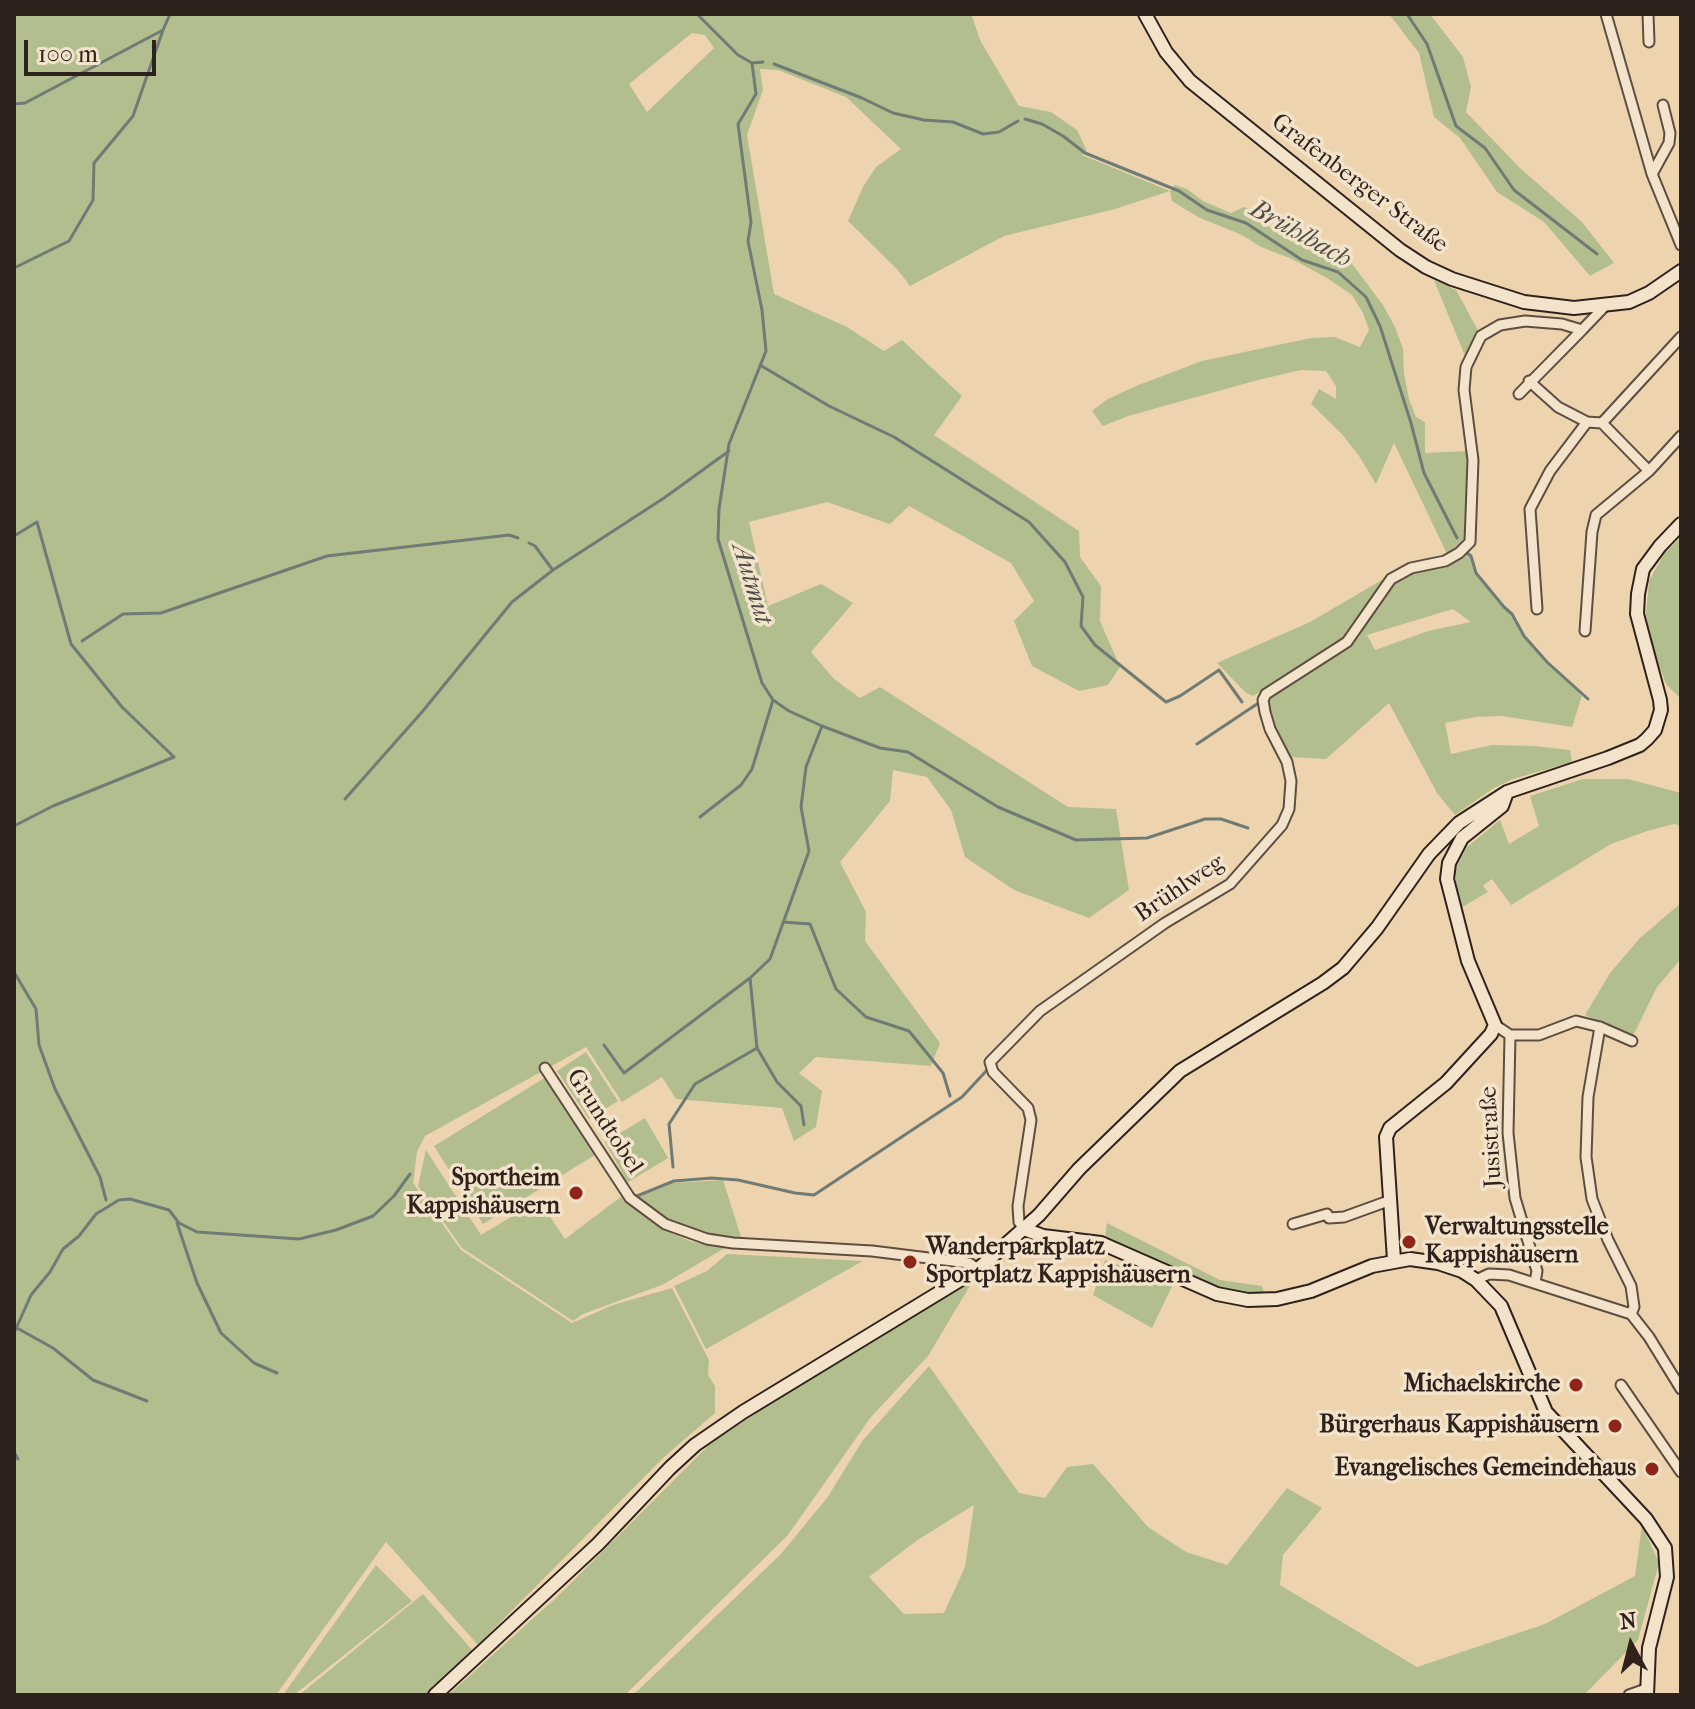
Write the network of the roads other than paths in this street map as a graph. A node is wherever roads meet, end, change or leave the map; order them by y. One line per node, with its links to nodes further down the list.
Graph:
1 (1145, 14): 9 (street, Grafenberger Straße)
2 (1606, 14): 6 (street)
3 (1648, 14): 4 (street)
4 (1649, 42)
5 (1663, 105): 6 (street)
6 (1652, 174): 7 (street)
7 (1681, 245)
8 (1681, 271): 9 (street, Grafenberger Straße)
9 (1604, 307): 10 (street)
10 (1582, 330): 12 (street); 29 (street, Brühlweg)
11 (1681, 337): 15 (street)
12 (1529, 381): 13 (street); 14 (street)
13 (1519, 394)
14 (1587, 422): 15 (street); 19 (street)
15 (1602, 423): 17 (street)
16 (1681, 436): 17 (street)
17 (1649, 471): 20 (street)
18 (1681, 524): 21 (street)
19 (1537, 609)
20 (1585, 631)
21 (1507, 792): 22 (street); 29 (street)
22 (1495, 1025): 24 (street); 27 (street)
23 (1600, 1027): 24 (street); 25 (street); 34 (street)
24 (1510, 1035): 33 (street, Jusistraße)
25 (1632, 1041)
26 (545, 1068): 31 (street, Grundtobel)
27 (1391, 1200): 28 (street); 30 (street)
28 (1293, 1224)
29 (1024, 1229): 30 (street); 31 (street)
30 (1394, 1260): 32 (street)
31 (978, 1269): 39 (street)
32 (1476, 1280): 33 (street); 38 (street)
33 (1535, 1282): 34 (street)
34 (1631, 1314): 36 (street)
35 (1621, 1385): 37 (street)
36 (1681, 1389)
37 (1681, 1472)
38 (1646, 1692): 40 (street)
39 (435, 1695)
40 (1629, 1695)

